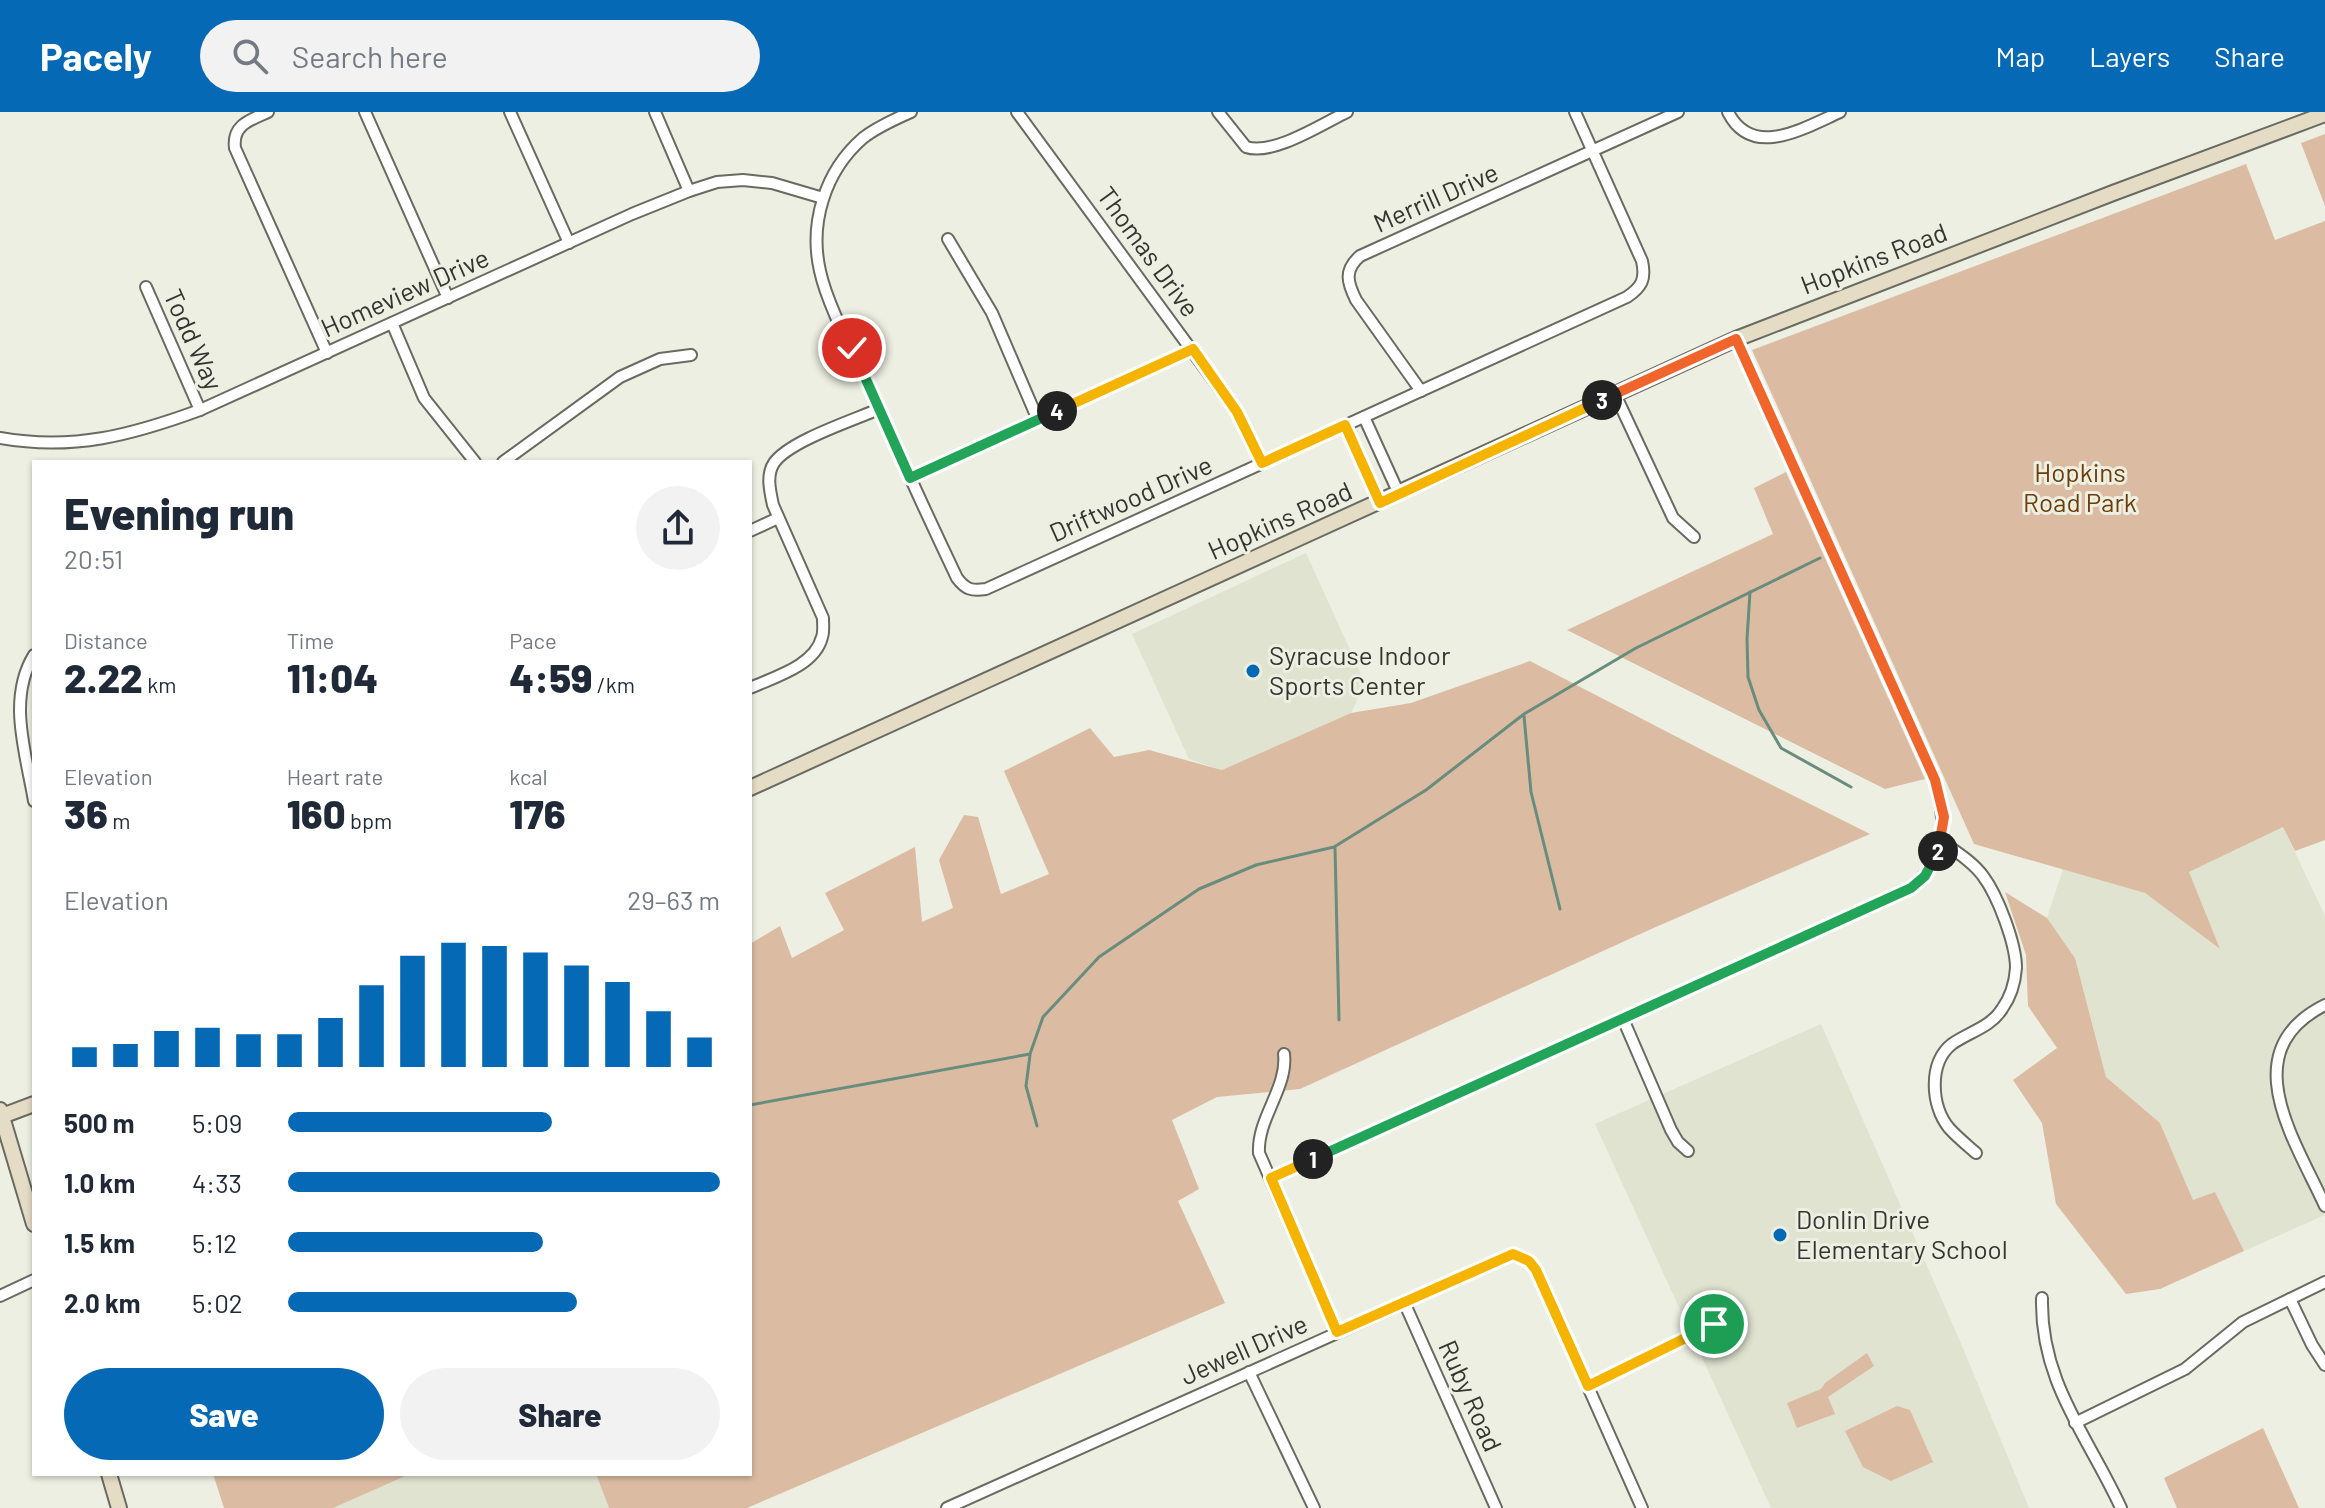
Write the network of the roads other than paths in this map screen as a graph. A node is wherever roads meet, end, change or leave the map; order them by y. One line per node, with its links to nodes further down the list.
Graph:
1 (268, 112): 24 (street)
2 (365, 112): 20 (street)
3 (510, 112): 18 (street)
4 (655, 112): 15 (street)
5 (911, 112): 16 (street, Driftwood Drive)
6 (1017, 112): 23 (street, Thomas Drive)
7 (1218, 112): 8 (street)
8 (1347, 112)
9 (1575, 112): 14 (street, Driftwood Drive)
10 (1678, 112): 14 (street, Merrill Drive)
11 (1728, 112): 12 (street)
12 (1840, 112)
13 (2325, 114): 22 (street, Hopkins Road)
14 (1592, 152): 26 (street, Driftwood Drive); 26 (street, Merrill Drive)
15 (689, 191): 16 (street, Homeview Drive); 18 (street, Homeview Drive)
16 (823, 198): 28 (street, Driftwood Drive)
17 (948, 239): 31 (street)
18 (569, 243): 20 (street, Homeview Drive)
19 (146, 287): 29 (street, Todd Way)
20 (448, 298): 21 (street, Homeview Drive)
21 (392, 323): 24 (street, Homeview Drive); 34 (street)
22 (1736, 339): 27 (street, Hopkins Road); 47 (street)
23 (1193, 349): 31 (street); 36 (street, Thomas Drive)
24 (327, 353): 29 (street, Homeview Drive)
25 (691, 355): 35 (street)
26 (1421, 391): 30 (street, Driftwood Drive)
27 (1615, 394): 38 (street, Hopkins Road); 42 (street)
28 (879, 409): 37 (street, Driftwood Drive); 40 (street)
29 (200, 410): 33 (street, Homeview Drive)
30 (1364, 417): 32 (street, Driftwood Drive); 38 (street)
31 (1038, 420): 37 (street)
32 (1345, 425): 36 (street, Driftwood Drive); 39 (street)
33 (0, 438)
34 (473, 460)
35 (506, 460)
36 (1262, 463): 37 (street, Driftwood Drive)
37 (910, 478)
38 (1399, 494): 39 (street, Hopkins Road)
39 (1380, 503): 45 (street, Hopkins Road)
40 (778, 518): 41 (street); 44 (street)
41 (752, 530)
42 (1694, 537)
43 (32, 659): 46 (street)
44 (752, 687)
45 (752, 787)
46 (32, 788)
47 (1941, 841): 49 (street); 54 (street)
48 (2325, 1005): 56 (street)
49 (1623, 1019): 53 (street); 55 (street)
50 (1284, 1054): 55 (street)
51 (32, 1105): 52 (street)
52 (1, 1113): 57 (street)
53 (1688, 1151)
54 (1976, 1153)
55 (1271, 1178): 65 (street)
56 (2325, 1206)
57 (32, 1217)
58 (32, 1281): 60 (street)
59 (2325, 1282): 62 (street)
60 (0, 1296)
61 (2042, 1298): 69 (street)
62 (2290, 1299): 66 (street); 69 (street)
63 (1404, 1302): 65 (street, Jewell Drive); 68 (street, Jewell Drive); 75 (street, Ruby Road)
64 (1714, 1324): 68 (street)
65 (1337, 1332): 67 (street, Jewell Drive)
66 (2325, 1365)
67 (1249, 1372): 71 (street, Jewell Drive); 74 (street)
68 (1588, 1386): 76 (street, Jewell Drive)
69 (2075, 1423): 77 (street)
70 (110, 1476): 72 (street)
71 (974, 1503): 73 (street, Jewell Drive)
72 (119, 1508)
73 (947, 1508)
74 (1314, 1508)
75 (1496, 1508)
76 (1642, 1508)
77 (2121, 1508)

